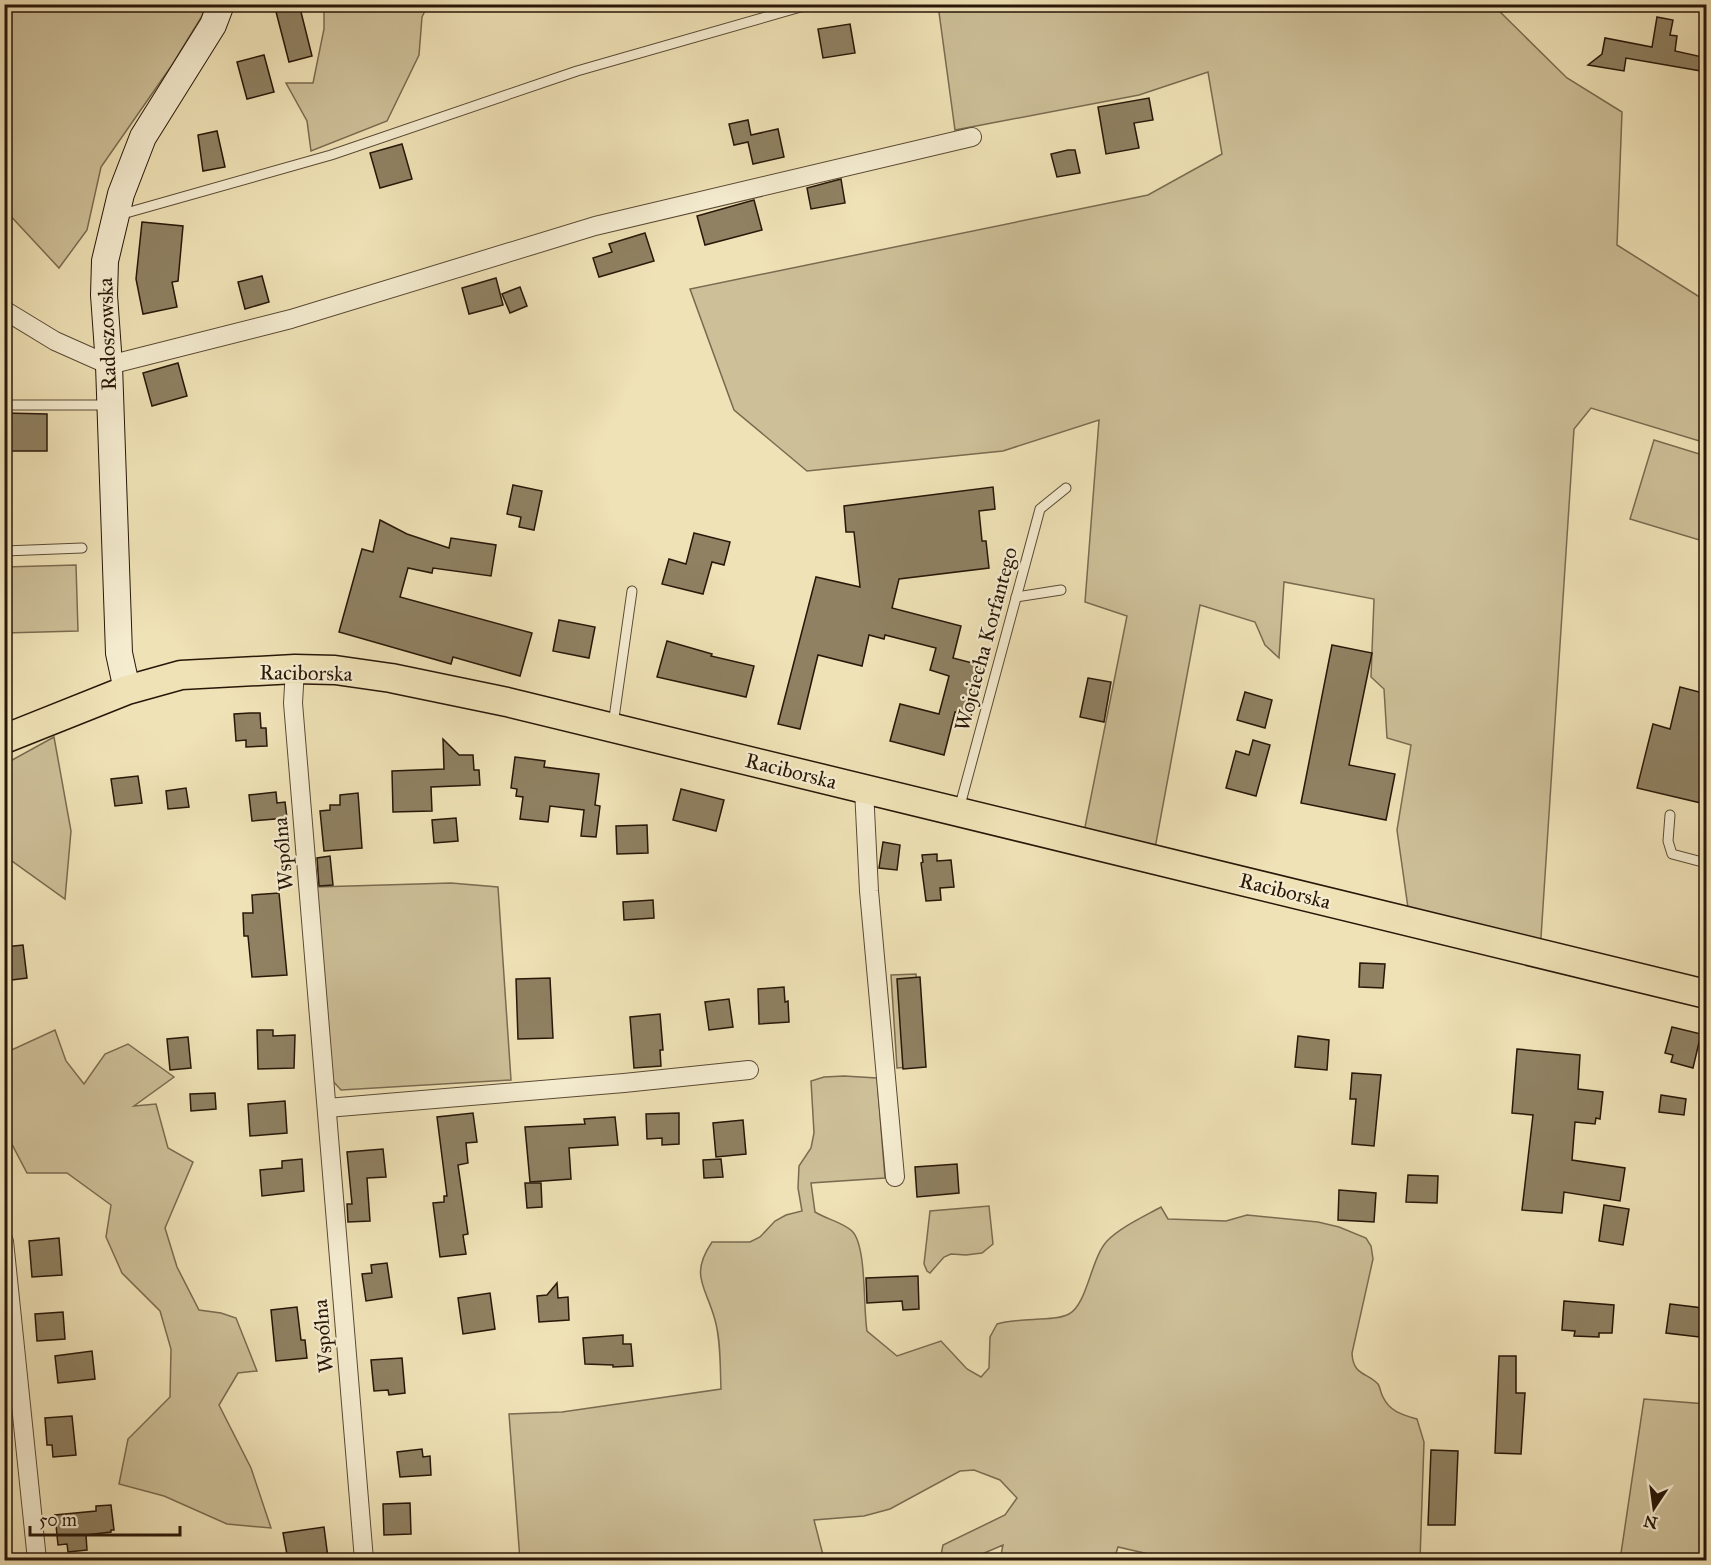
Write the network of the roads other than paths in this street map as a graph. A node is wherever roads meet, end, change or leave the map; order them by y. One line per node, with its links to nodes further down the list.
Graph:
1 (220, 4): 4 (street, Radoszowska)
2 (811, 4): 4 (lane)
3 (972, 137): 6 (street)
4 (114, 217): 6 (street, Radoszowska)
5 (4, 310): 6 (street)
6 (109, 365): 8 (street, Radoszowska)
7 (4, 405): 8 (lane)
8 (110, 405): 16 (street, Radoszowska)
9 (1066, 488): 14 (lane, Wojciecha Korfantego)
10 (82, 548): 11 (lane)
11 (4, 551)
12 (1061, 590): 14 (lane)
13 (632, 591): 17 (lane)
14 (1016, 597): 20 (lane, Wojciecha Korfantego)
15 (295, 669): 16 (main road, Raciborska); 17 (main road, Raciborska); 25 (street, Wspólna)
16 (127, 690): 18 (main road, Raciborska)
17 (613, 728): 19 (main road, Raciborska)
18 (4, 739)
19 (864, 789): 20 (main road, Raciborska); 26 (street, Raciborska)
20 (958, 812): 23 (main road, Raciborska)
21 (1670, 815): 22 (lane)
22 (1707, 863)
23 (1707, 994)
24 (749, 1070): 25 (street)
25 (327, 1108): 29 (street, Wspólna)
26 (895, 1177)
27 (4, 1241): 28 (street)
28 (37, 1560)
29 (364, 1560)

